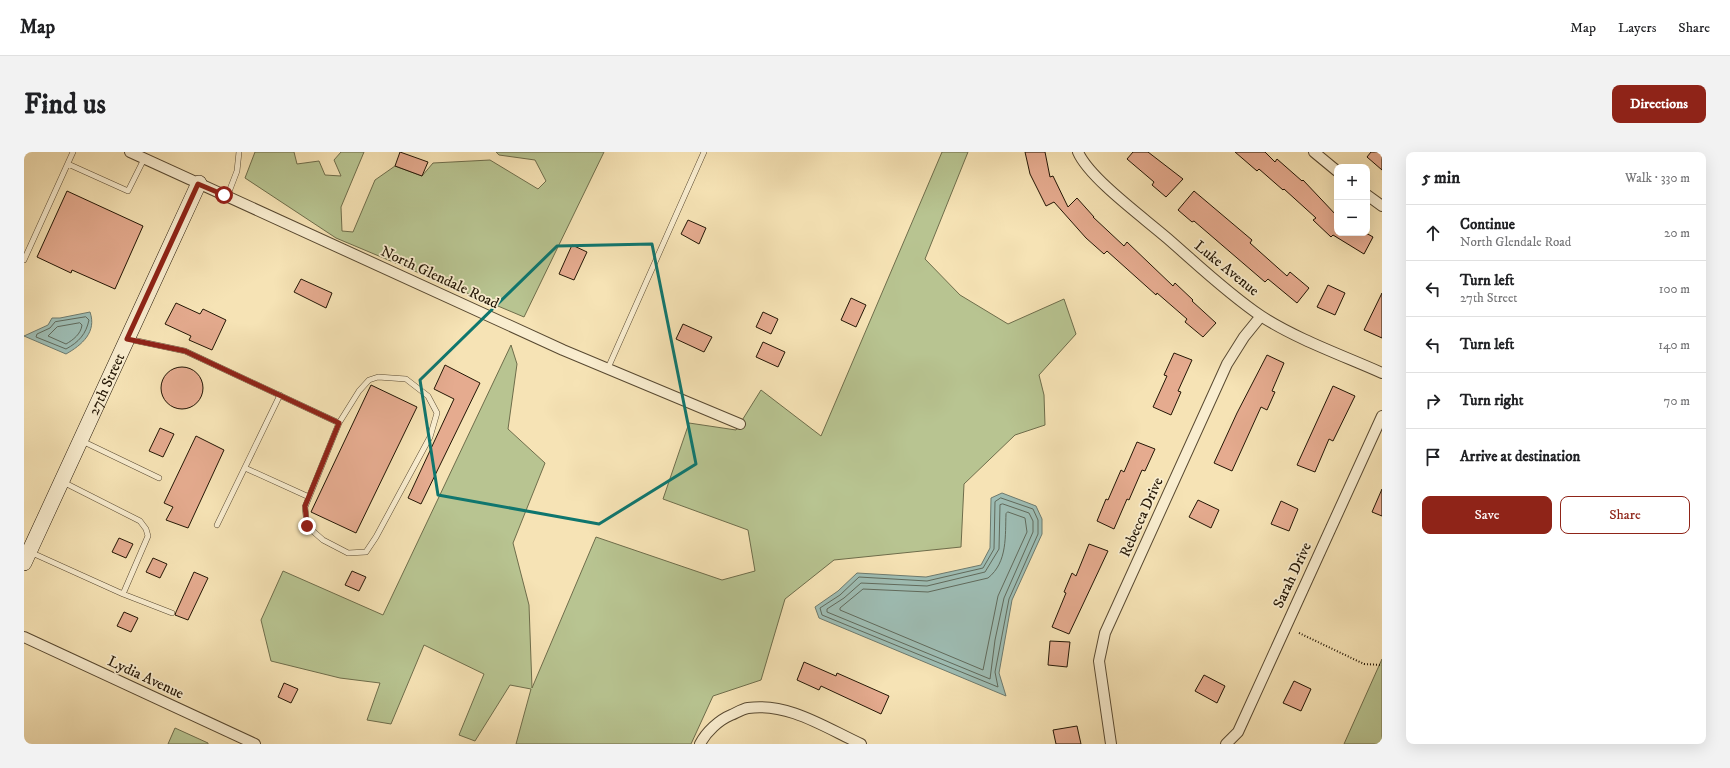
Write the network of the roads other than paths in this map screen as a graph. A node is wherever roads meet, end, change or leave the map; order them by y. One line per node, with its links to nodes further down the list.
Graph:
1 (73, 152): 8 (lane)
2 (130, 152): 7 (street, North Glendale Road)
3 (239, 152): 11 (lane)
4 (704, 152): 17 (lane)
5 (1078, 152): 15 (street, Luke Avenue)
6 (1314, 152): 9 (street)
7 (144, 159): 8 (lane); 10 (street, North Glendale Road)
8 (68, 164): 14 (lane)
9 (1334, 169)
10 (198, 184): 11 (street, North Glendale Road); 16 (street, 27th Street)
11 (227, 196): 17 (street, North Glendale Road)
12 (1370, 197): 13 (street)
13 (1382, 206)
14 (24, 260)
15 (1261, 316): 18 (street, Luke Avenue); 36 (street, Rebecca Drive)
16 (127, 339): 19 (lane); 23 (street, 27th Street)
17 (608, 368): 22 (street, North Glendale Road)
18 (1382, 373)
19 (280, 395): 21 (lane); 24 (lane)
20 (1382, 416): 37 (street, Sarah Drive)
21 (339, 423): 27 (lane); 27 (lane)
22 (740, 424)
23 (81, 440): 25 (lane); 26 (street, 27th Street)
24 (245, 468): 27 (lane); 28 (lane)
25 (159, 478)
26 (62, 482): 29 (street, 27th Street); 30 (lane)
27 (309, 497)
28 (217, 525)
29 (26, 555): 30 (lane)
30 (123, 594): 31 (lane)
31 (172, 613)
32 (24, 637): 33 (street, Lydia Avenue)
33 (255, 744)
34 (700, 744): 35 (street)
35 (861, 744)
36 (1111, 744)
37 (1226, 744)

